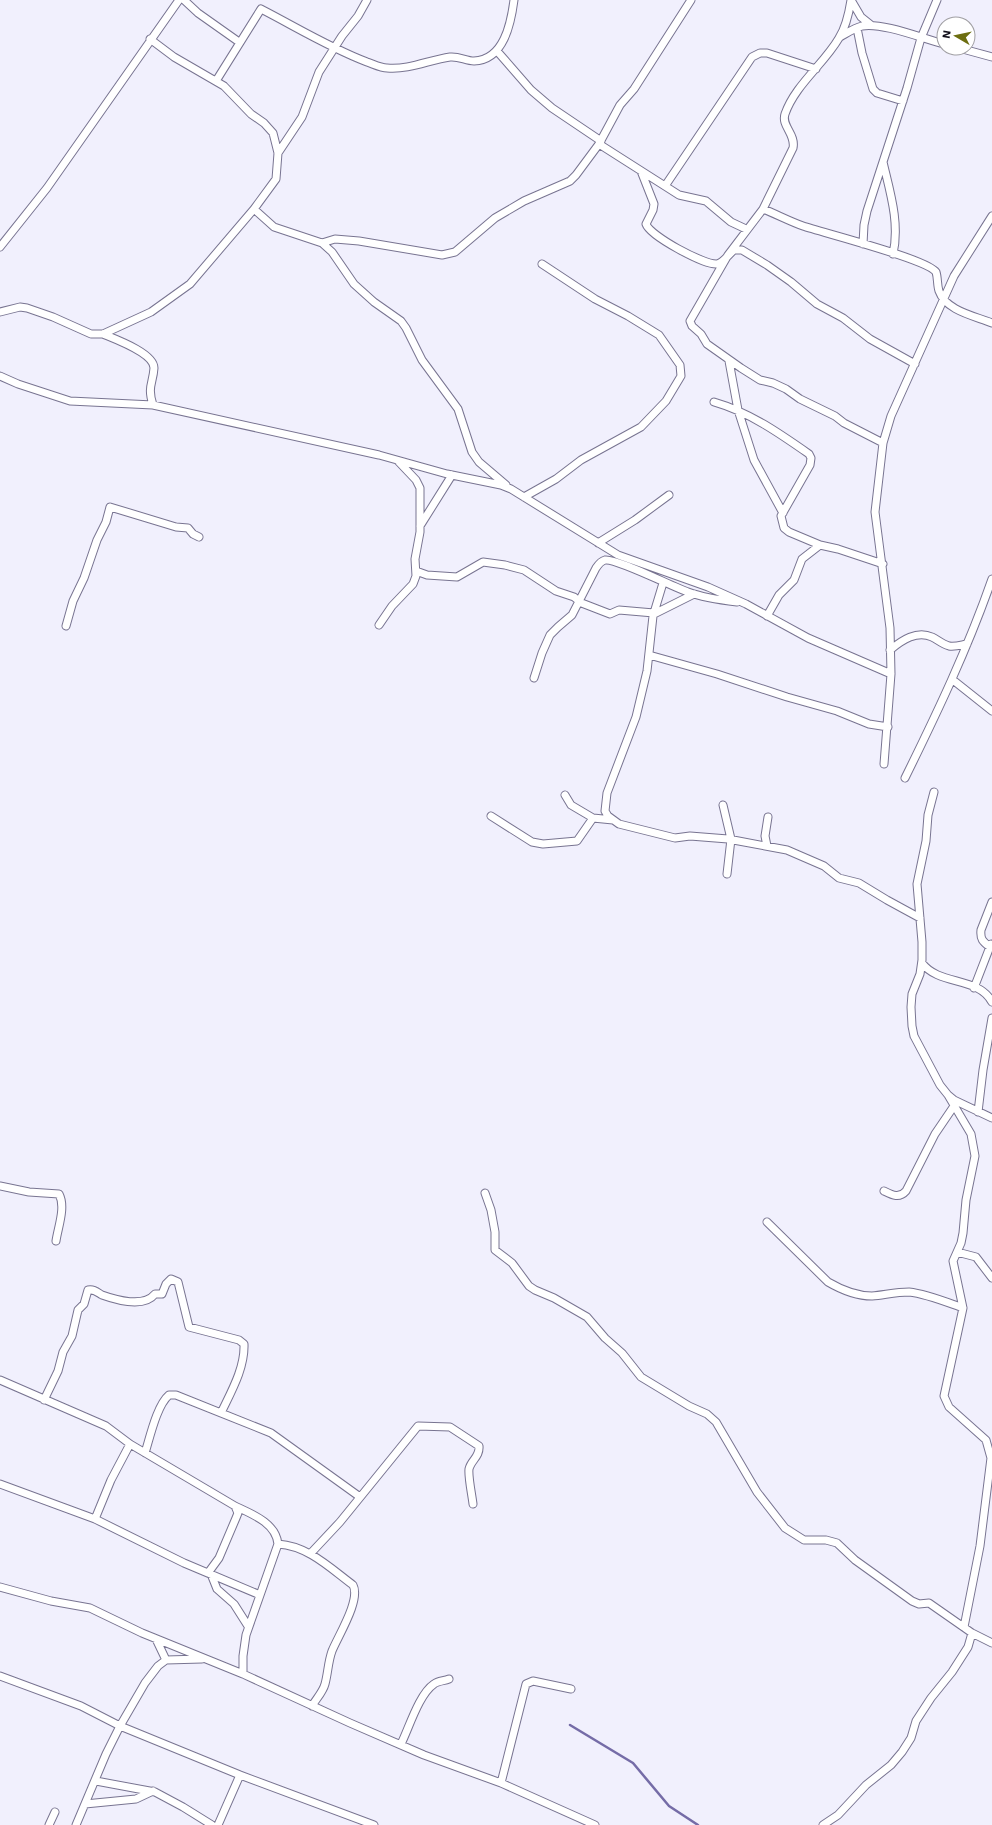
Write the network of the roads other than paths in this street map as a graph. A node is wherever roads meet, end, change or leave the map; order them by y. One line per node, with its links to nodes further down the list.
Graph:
1 (178, 0): 12 (street)
2 (184, 0): 13 (street)
3 (367, 0): 15 (street)
4 (514, 0): 16 (street)
5 (691, 0): 22 (street)
6 (851, 0): 8 (street); 10 (street)
7 (937, 0): 11 (street)
8 (871, 26): 9 (street); 11 (street)
9 (857, 28): 10 (street); 21 (street)
10 (840, 37): 19 (street)
11 (921, 38): 14 (street); 21 (street)
12 (150, 39): 20 (street); 34 (street)
13 (239, 42): 15 (street); 20 (street)
14 (936, 42)
15 (334, 48): 16 (street); 23 (street)
16 (496, 51): 22 (street)
17 (976, 53): 18 (street)
18 (992, 57)
19 (816, 69): 26 (street); 28 (street)
20 (216, 81): 23 (street)
21 (903, 101): 24 (street)
22 (600, 143): 25 (street); 32 (street)
23 (278, 153): 27 (street)
24 (883, 161): 33 (street); 35 (street)
25 (641, 171): 26 (street); 36 (street)
26 (665, 186): 30 (street)
27 (254, 209): 32 (street); 41 (street)
28 (763, 209): 30 (street); 33 (street)
29 (992, 216): 31 (street)
30 (746, 228): 36 (street)
31 (989, 229): 38 (street)
32 (322, 243): 51 (street)
33 (864, 244): 35 (street)
34 (0, 247)
35 (893, 254): 38 (street)
36 (728, 255): 42 (street); 43 (street)
37 (542, 264): 53 (street)
38 (943, 299): 40 (street); 43 (street)
39 (0, 312): 41 (street)
40 (992, 323)
41 (104, 334): 46 (street)
42 (729, 361): 47 (street); 48 (street)
43 (915, 364): 48 (street)
44 (0, 376): 46 (street)
45 (714, 402): 47 (street)
46 (153, 404): 49 (street)
47 (738, 410): 54 (street); 54 (street)
48 (883, 443): 59 (street)
49 (397, 460): 50 (street); 55 (street)
50 (452, 475): 51 (street); 55 (street)
51 (511, 489): 53 (street)
52 (669, 495): 57 (street)
53 (524, 497): 57 (street)
54 (783, 513): 58 (street)
55 (420, 526): 60 (street)
56 (199, 537): 69 (street)
57 (598, 543): 65 (street)
58 (820, 545): 59 (street); 67 (street)
59 (883, 564): 71 (street)
60 (416, 571): 64 (street); 68 (street)
61 (992, 579): 70 (street)
62 (663, 583): 63 (street); 64 (street); 66 (street)
63 (694, 594): 65 (street); 66 (street)
64 (579, 602): 66 (street); 74 (street)
65 (746, 604): 67 (street)
66 (654, 613): 72 (street)
67 (767, 616): 73 (street)
68 (379, 625)
69 (66, 626)
70 (967, 644): 71 (street); 75 (street)
71 (890, 650): 73 (street)
72 (649, 655): 77 (street); 86 (street)
73 (891, 674): 77 (street)
74 (534, 678)
75 (953, 680): 76 (street); 79 (street)
76 (992, 711)
77 (888, 727): 78 (street)
78 (884, 764)
79 (905, 778)
80 (934, 792): 91 (street)
81 (565, 795): 85 (street)
82 (723, 805): 87 (street)
83 (491, 816): 85 (street)
84 (768, 817): 88 (street)
85 (593, 818): 86 (street)
86 (614, 820): 87 (street)
87 (731, 839): 88 (street); 89 (street)
88 (767, 846): 91 (street)
89 (727, 874)
90 (992, 902): 92 (street)
91 (920, 918): 93 (street)
92 (991, 944): 94 (street)
93 (922, 963): 94 (street); 97 (street)
94 (974, 988): 95 (street)
95 (992, 1002)
96 (992, 1018): 99 (street)
97 (948, 1095): 98 (street); 99 (street)
98 (954, 1106): 102 (street); 106 (street)
99 (978, 1112): 100 (street)
100 (992, 1118)
101 (0, 1186): 105 (street)
102 (884, 1191)
103 (485, 1192): 126 (street)
104 (767, 1222): 108 (street)
105 (56, 1241)
106 (957, 1252): 107 (street); 108 (street)
107 (992, 1278)
108 (963, 1308): 112 (street)
109 (0, 1380): 110 (street)
110 (44, 1400): 111 (street); 113 (street)
111 (221, 1413): 114 (street); 116 (street)
112 (989, 1440): 126 (street)
113 (130, 1444): 114 (street); 119 (street)
114 (145, 1453): 118 (street)
115 (0, 1484): 119 (street)
116 (360, 1496): 117 (street); 121 (street)
117 (473, 1504)
118 (235, 1506): 120 (street); 122 (street)
119 (95, 1519): 122 (street)
120 (278, 1544): 121 (street); 124 (street)
121 (311, 1553): 136 (street)
122 (210, 1574): 124 (street); 125 (street)
123 (0, 1587): 128 (street)
124 (260, 1595): 125 (street)
125 (248, 1626): 132 (street)
126 (964, 1627): 127 (street)
127 (972, 1632): 129 (street); 151 (street)
128 (156, 1639): 130 (street); 131 (street)
129 (992, 1643)
130 (206, 1659): 131 (street); 132 (street)
131 (166, 1660): 137 (street)
132 (243, 1674): 136 (street)
133 (0, 1676): 137 (street)
134 (449, 1679): 138 (street)
135 (571, 1689): 141 (street)
136 (312, 1706): 138 (street)
137 (120, 1726): 139 (street); 140 (street)
138 (401, 1744): 141 (street)
139 (240, 1775): 148 (street); 149 (street)
140 (96, 1781): 142 (street); 143 (street)
141 (500, 1783): 150 (street)
142 (153, 1791): 143 (street); 147 (street)
143 (85, 1804): 146 (street)
144 (55, 1812): 145 (street)
145 (49, 1825)
146 (76, 1825)
147 (212, 1825)
148 (218, 1825)
149 (374, 1825)
150 (595, 1825)
151 (823, 1825)

